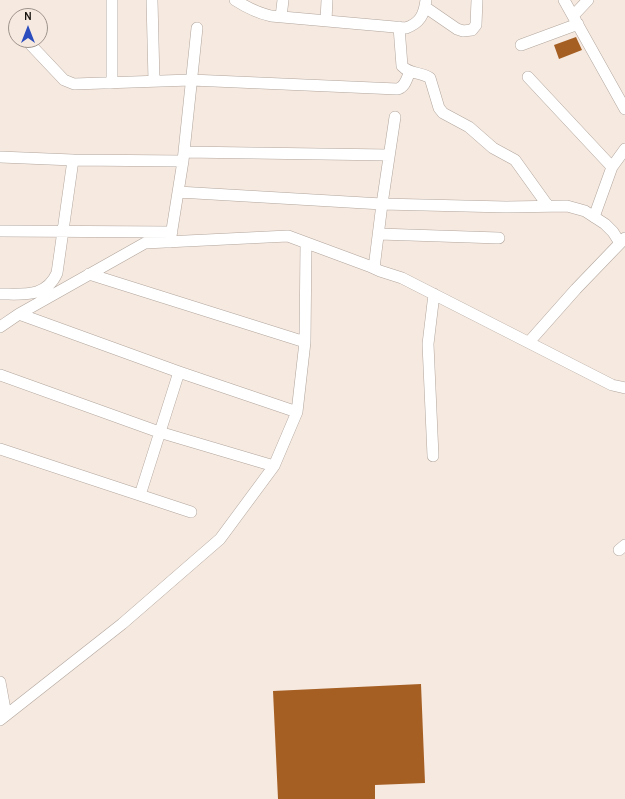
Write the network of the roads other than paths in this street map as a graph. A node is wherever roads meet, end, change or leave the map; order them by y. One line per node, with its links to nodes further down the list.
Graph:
1 (112, 0): 21 (street)
2 (152, 0): 20 (street)
3 (283, 0): 10 (street)
4 (327, 0): 12 (street)
5 (477, 0): 9 (street)
6 (564, 0): 11 (street)
7 (588, 0): 11 (street)
8 (237, 1): 10 (street)
9 (426, 3): 13 (street)
10 (281, 17): 12 (street)
11 (575, 20): 15 (street); 22 (street)
12 (326, 21): 13 (street)
13 (399, 27): 17 (street)
14 (197, 28): 19 (street)
15 (521, 45)
16 (34, 48): 21 (street)
17 (410, 71): 19 (street); 32 (street)
18 (528, 78): 29 (street)
19 (191, 80): 20 (street); 26 (street)
20 (154, 81): 21 (street)
21 (112, 83)
22 (625, 109)
23 (395, 117): 25 (street)
24 (625, 149): 29 (street)
25 (389, 155): 26 (street); 31 (street)
26 (183, 156): 28 (street); 30 (street)
27 (0, 157): 28 (street)
28 (73, 160): 35 (street)
29 (612, 167): 33 (street)
30 (178, 192): 31 (street); 37 (street)
31 (382, 204): 32 (street); 36 (street)
32 (548, 206): 33 (street)
33 (594, 217): 39 (street)
34 (0, 231): 35 (street)
35 (63, 233): 37 (street); 43 (street)
36 (378, 234): 38 (street); 41 (street)
37 (171, 237): 40 (street); 42 (street)
38 (499, 238)
39 (622, 240): 48 (street)
40 (306, 243): 41 (street); 47 (street)
41 (374, 268): 44 (street)
42 (89, 274): 45 (street); 47 (street)
43 (0, 294)
44 (434, 294): 48 (street); 55 (street)
45 (19, 314): 46 (street); 49 (street)
46 (0, 327)
47 (305, 342): 52 (street)
48 (529, 342): 51 (street)
49 (179, 372): 52 (street); 53 (street)
50 (0, 375): 53 (street)
51 (625, 388)
52 (297, 412): 56 (street)
53 (159, 432): 56 (street); 57 (street)
54 (0, 450): 57 (street)
55 (433, 456)
56 (274, 466): 60 (street)
57 (140, 495): 58 (street)
58 (191, 512)
59 (0, 682): 60 (street)
60 (3, 718)

